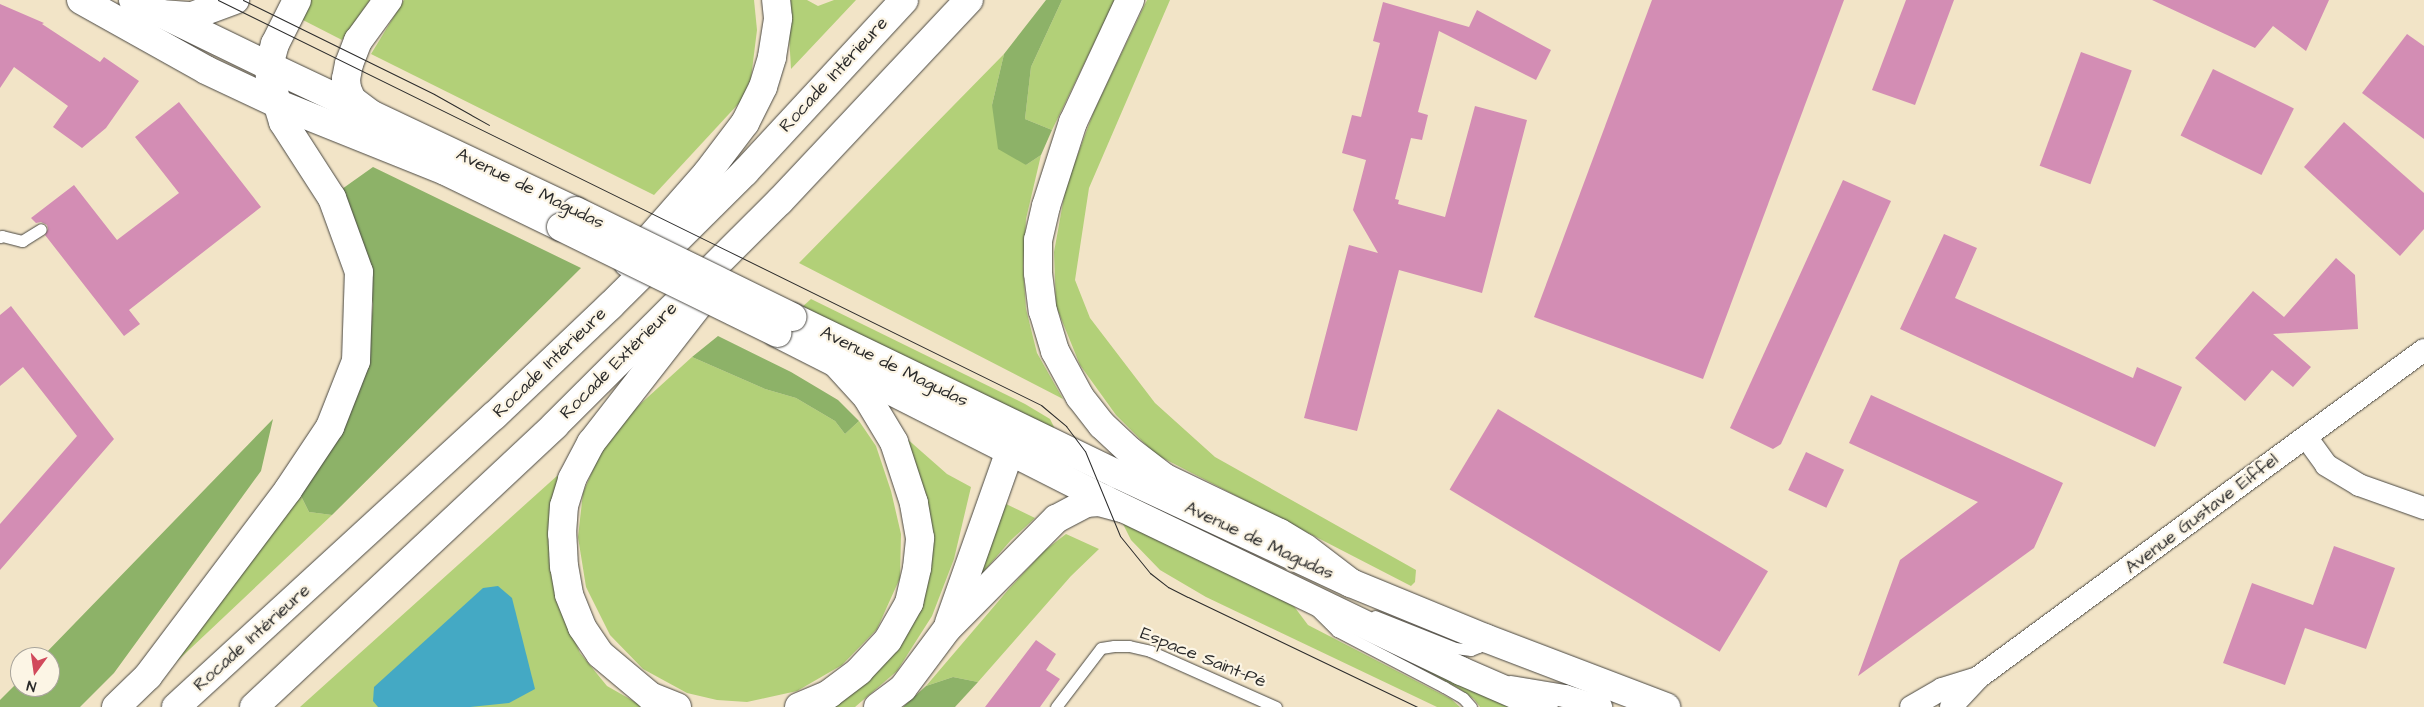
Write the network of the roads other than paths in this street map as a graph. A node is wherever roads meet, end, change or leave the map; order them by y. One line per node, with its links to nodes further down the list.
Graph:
1 (81, 0): 9 (main road, Avenue de Magudas)
2 (235, 0): 10 (main road)
3 (297, 0): 11 (main road)
4 (388, 0): 13 (main road)
5 (776, 0): 22 (main road)
6 (904, 0): 22 (main road, Rocade Intérieure)
7 (969, 0): 14 (main road, Rocade Extérieure)
8 (1130, 0): 27 (main road)
9 (125, 7): 10 (main road, Avenue de Magudas); 12 (main road, Avenue de Magudas)
10 (161, 14): 11 (main road, Avenue de Magudas)
11 (269, 66): 12 (main road); 13 (main road, Avenue de Magudas)
12 (276, 103): 15 (main road, Avenue de Magudas); 33 (main road)
13 (372, 114): 15 (main road, Avenue de Magudas)
14 (780, 202): 35 (main road, Rocade Extérieure); 36 (main road)
15 (569, 219): 18 (main road, Avenue de Magudas, bridge)
16 (40, 229): 17 (lane)
17 (0, 237)
18 (784, 325): 20 (main road, Avenue de Magudas); 21 (main road, Avenue de Magudas)
19 (2424, 350): 23 (street, Avenue Gustave Eiffel)
20 (835, 362): 24 (main road, Avenue de Magudas); 37 (main road)
21 (991, 414): 24 (main road); 27 (main road, Avenue de Magudas)
22 (494, 416): 34 (main road, Rocade Intérieure)
23 (2306, 437): 26 (street); 31 (street, Avenue Gustave Eiffel)
24 (1010, 451): 25 (main road, Avenue de Magudas); 29 (main road)
25 (1122, 508): 28 (main road, Avenue de Magudas); 29 (main road)
26 (2424, 508)
27 (1351, 583): 30 (main road, Avenue de Magudas)
28 (1309, 598): 30 (lane); 32 (main road, Avenue de Magudas); 41 (lane)
29 (947, 629): 38 (main road)
30 (1484, 638): 44 (main road, Avenue de Magudas)
31 (1979, 677): 45 (street, Avenue Gustave Eiffel); 46 (street, Avenue Gustave Eiffel)
32 (1488, 683): 42 (main road, Avenue de Magudas); 43 (street)
33 (116, 707)
34 (176, 707)
35 (254, 707)
36 (677, 707)
37 (799, 707)
38 (878, 707)
39 (1056, 707): 40 (lane, Espace Saint-Pé)
40 (1276, 707)
41 (1471, 707)
42 (1544, 707)
43 (1601, 707)
44 (1666, 707)
45 (1911, 707)
46 (1951, 707)

